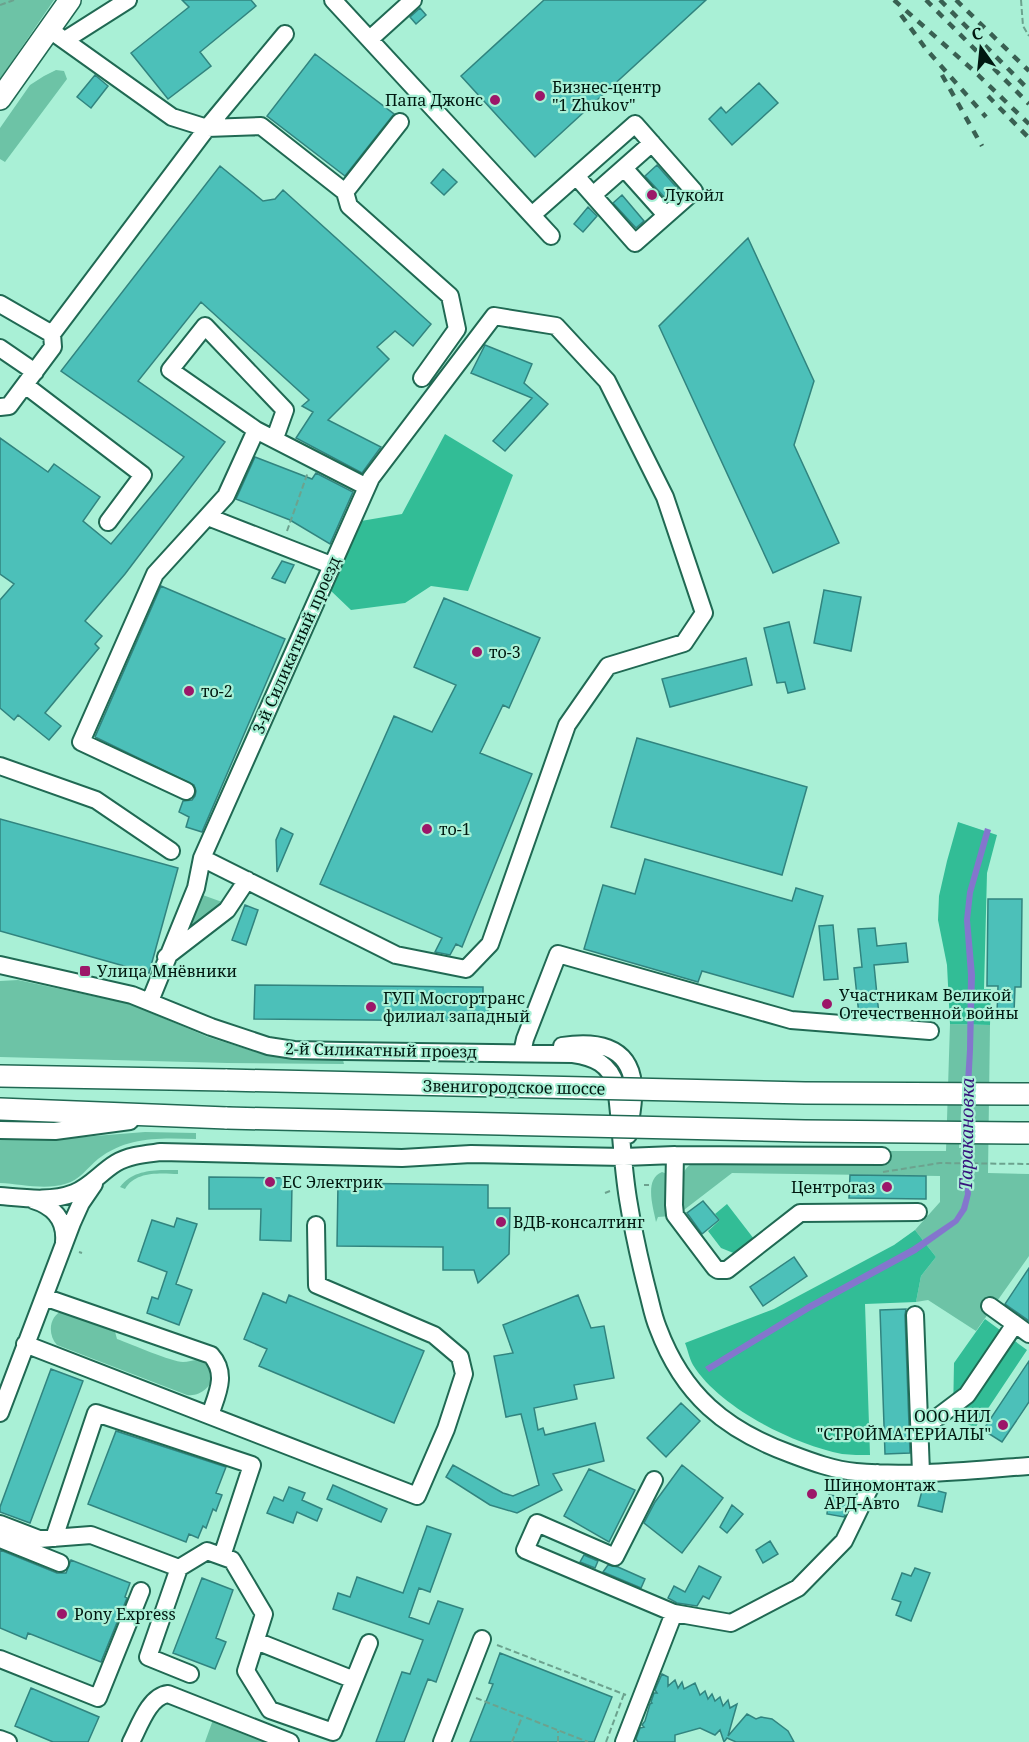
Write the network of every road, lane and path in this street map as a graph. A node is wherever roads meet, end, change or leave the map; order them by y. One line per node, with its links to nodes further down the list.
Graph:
1 (14, 0): 7 (path)
2 (70, 0): 9 (main road)
3 (128, 0): 9 (street)
4 (333, 0): 11 (street)
5 (413, 0): 11 (street)
6 (1021, 0): 10 (path)
7 (0, 5)
8 (285, 34): 14 (street)
9 (57, 35): 12 (main road); 14 (street)
10 (1029, 36)
11 (370, 39): 20 (street)
12 (0, 99)
13 (400, 122): 18 (street)
14 (207, 128): 18 (street); 24 (street)
15 (652, 143): 16 (street); 17 (street); 21 (street)
16 (624, 168): 19 (street); 21 (street)
17 (576, 176): 19 (street); 20 (street)
18 (345, 192): 26 (street)
19 (593, 195): 21 (street)
20 (532, 215): 22 (street)
21 (666, 215)
22 (551, 236)
23 (0, 304): 24 (street)
24 (52, 334): 27 (street)
25 (0, 348): 27 (street)
26 (422, 378)
27 (30, 379): 28 (street); 34 (street)
28 (0, 407)
29 (255, 430): 30 (street); 30 (street); 33 (street)
30 (274, 438): 31 (street)
31 (313, 458): 32 (street); 35 (path)
32 (367, 486): 36 (street, 3-й Силикатный проезд); 41 (street, 3-й Силикатный проезд)
33 (208, 517): 35 (street); 38 (street)
34 (108, 522)
35 (281, 547): 36 (street)
36 (331, 565): 40 (street, 3-й Силикатный проезд)
37 (0, 766): 39 (street)
38 (186, 791)
39 (171, 851)
40 (202, 858): 41 (street); 42 (street, 3-й Силикатный проезд)
41 (247, 880): 42 (street)
42 (166, 957): 44 (street, 3-й Силикатный проезд)
43 (0, 965): 44 (street, 2-й Силикатный проезд)
44 (150, 1001): 46 (street, 2-й Силикатный проезд)
45 (930, 1031): 46 (street)
46 (522, 1053): 55 (street, 2-й Силикатный проезд)
47 (0, 1076): 48 (main road, Звенигородское шоссе, bridge)
48 (1029, 1094)
49 (0, 1109): 50 (main road)
50 (196, 1116): 51 (street); 52 (main road, bridge)
51 (0, 1130)
52 (1029, 1133)
53 (675, 1155): 54 (street); 55 (street); 65 (street)
54 (882, 1156)
55 (624, 1157): 58 (street); 78 (street, 2-й Силикатный проезд)
56 (940, 1163): 57 (path)
57 (1029, 1164)
58 (99, 1177): 64 (street); 67 (street)
59 (644, 1185): 60 (path)
60 (649, 1185)
61 (610, 1191): 62 (path)
62 (605, 1193)
63 (0, 1196): 64 (street)
64 (27, 1199): 67 (street)
65 (918, 1212)
66 (316, 1225): 75 (street)
67 (75, 1250): 68 (street)
68 (44, 1297): 73 (street); 75 (street)
69 (990, 1306): 71 (street)
70 (915, 1315): 76 (street)
71 (1015, 1324): 72 (street); 76 (street)
72 (1029, 1334)
73 (25, 1344): 74 (street); 75 (street)
74 (0, 1413)
75 (210, 1415)
76 (918, 1432): 79 (street)
77 (1029, 1466): 79 (street, 2-й Силикатный проезд)
78 (877, 1473): 79 (street, 2-й Силикатный проезд); 88 (street)
79 (921, 1473)
80 (654, 1480): 88 (street)
81 (0, 1524): 82 (street)
82 (54, 1538): 84 (street); 86 (street)
83 (0, 1539): 85 (street)
84 (222, 1556): 86 (street); 90 (street)
85 (60, 1563)
86 (178, 1568): 93 (street)
87 (141, 1591): 92 (street)
88 (674, 1613): 95 (street)
89 (482, 1639): 95 (path); 103 (street)
90 (256, 1641): 94 (street); 94 (street)
91 (369, 1643): 94 (street)
92 (0, 1659)
93 (190, 1674)
94 (354, 1680)
95 (632, 1697): 107 (path); 108 (street)
96 (485, 1702): 97 (path)
97 (522, 1717): 98 (path); 104 (path)
98 (558, 1731): 105 (path); 106 (path)
99 (0, 1739): 100 (street)
100 (8, 1742)
101 (130, 1742): 102 (street)
102 (290, 1742)
103 (442, 1742)
104 (512, 1742)
105 (558, 1742)
106 (588, 1742)
107 (606, 1742)
108 (624, 1742)

